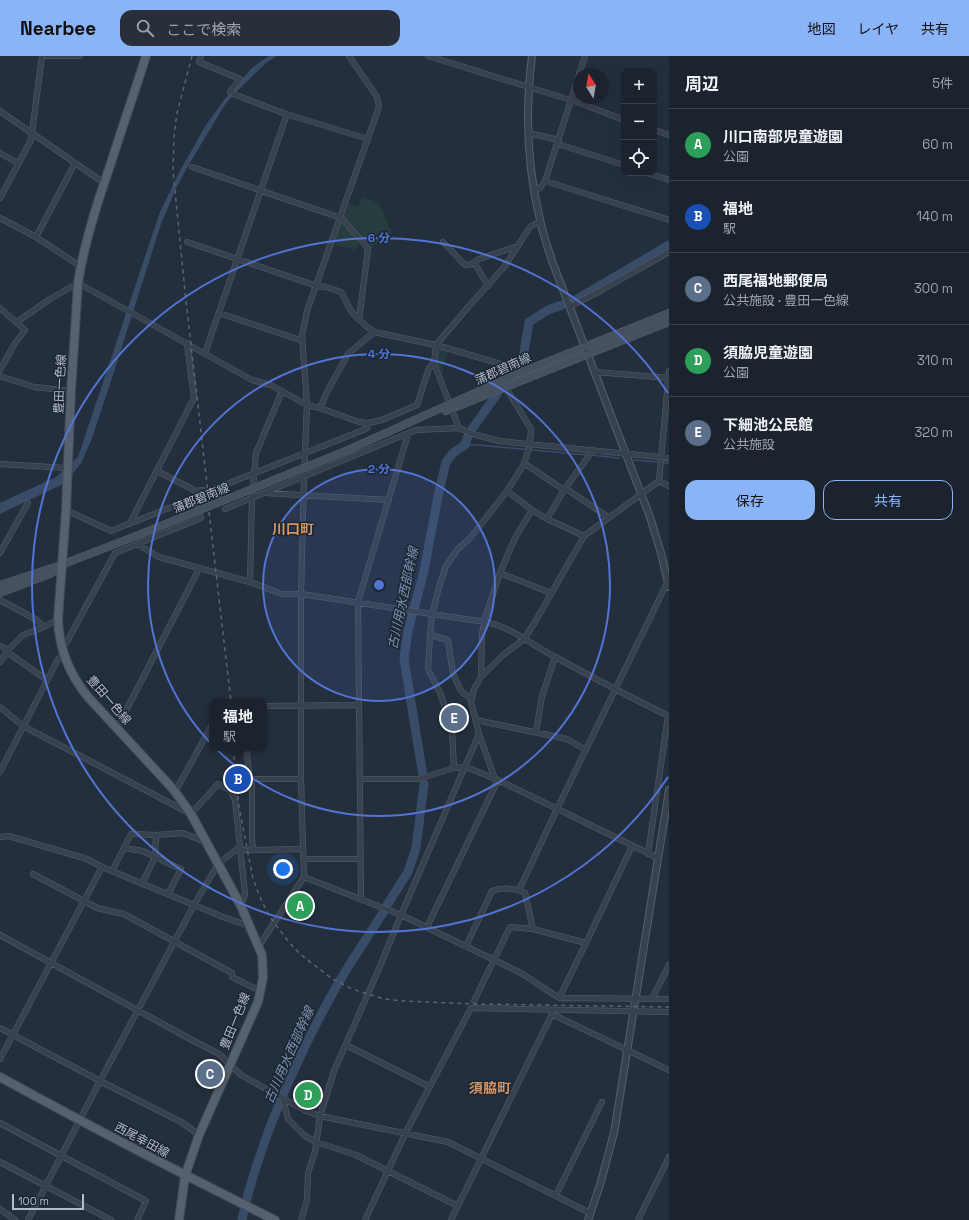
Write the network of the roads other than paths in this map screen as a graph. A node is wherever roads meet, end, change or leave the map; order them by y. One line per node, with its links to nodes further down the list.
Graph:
1 (42, 56): 18 (street)
2 (47, 56): 3 (street)
3 (80, 56)
4 (146, 56): 31 (main road, 豊田一色線)
5 (201, 56): 15 (street)
6 (349, 56): 21 (street)
7 (428, 56): 11 (street)
8 (532, 56): 11 (street)
9 (585, 56): 10 (street)
10 (581, 68)
11 (529, 88): 13 (street); 19 (street)
12 (573, 92): 13 (street)
13 (570, 101): 16 (street); 22 (street)
14 (0, 111): 18 (street)
15 (286, 114): 21 (street); 33 (street)
16 (621, 119)
17 (657, 131): 20 (street)
18 (31, 133): 24 (street); 25 (street)
19 (528, 133): 22 (street); 32 (street)
20 (669, 135)
21 (368, 139): 36 (street)
22 (559, 142): 26 (street); 30 (street)
23 (0, 153): 24 (street)
24 (18, 163): 34 (street)
25 (75, 163): 31 (street); 39 (street)
26 (621, 164)
27 (192, 167): 33 (street)
28 (656, 176): 29 (street)
29 (669, 180)
30 (545, 182): 32 (street); 37 (street)
31 (104, 183): 46 (main road, 豊田一色線)
32 (534, 189): 38 (street)
33 (261, 191): 36 (street); 44 (street)
34 (0, 198)
35 (0, 218): 39 (street)
36 (341, 218): 48 (street); 54 (street)
37 (669, 220)
38 (540, 222): 42 (street); 50 (street)
39 (36, 237): 46 (street)
40 (187, 242): 44 (street)
41 (443, 242): 45 (street)
42 (518, 246): 45 (street); 49 (street)
43 (669, 252): 50 (street)
44 (237, 258): 48 (street); 52 (street)
45 (474, 262): 49 (street)
46 (80, 266): 47 (main road, 豊田一色線)
47 (78, 283): 55 (street); 59 (street); 72 (main road, 豊田一色線)
48 (317, 286): 54 (street); 58 (street)
49 (488, 286): 60 (street)
50 (570, 307): 61 (street)
51 (0, 308): 55 (street)
52 (219, 313): 58 (street); 62 (street)
53 (669, 313): 61 (main road, 蒲郡碧南線)
54 (359, 320): 57 (street)
55 (17, 322): 65 (street)
56 (669, 322): 63 (main road, 蒲郡碧南線)
57 (374, 332): 60 (street); 76 (street)
58 (302, 342): 74 (street)
59 (187, 344): 62 (street); 89 (street)
60 (436, 345): 64 (street); 68 (street)
61 (584, 346): 63 (street); 68 (main road, 蒲郡碧南線)
62 (205, 353): 73 (street)
63 (587, 354): 67 (street); 71 (main road, 蒲郡碧南線)
64 (434, 363): 75 (street); 77 (street)
65 (0, 370)
66 (669, 371): 70 (street)
67 (595, 372): 70 (street); 83 (street)
68 (517, 374): 75 (main road, 蒲郡碧南線)
69 (0, 376): 72 (street)
70 (669, 378): 85 (street)
71 (506, 388): 75 (main road, 蒲郡碧南線); 80 (street)
72 (71, 391): 88 (main road, 豊田一色線)
73 (282, 391): 74 (street); 90 (street)
74 (307, 405): 76 (street); 82 (street)
75 (451, 407): 78 (street); 111 (main road, 蒲郡碧南線, bridge)
76 (320, 408): 77 (street)
77 (368, 423): 82 (street)
78 (459, 428): 79 (street); 80 (street)
79 (408, 434): 91 (street); 102 (street)
80 (529, 445): 81 (street); 86 (street)
81 (593, 451): 83 (street); 94 (street)
82 (305, 454): 90 (street); 91 (street)
83 (625, 454): 85 (street); 97 (street)
84 (669, 458): 85 (street)
85 (661, 460): 92 (street)
86 (524, 463): 94 (street); 95 (street)
87 (0, 464): 88 (street)
88 (67, 468): 105 (main road, 豊田一色線)
89 (156, 471): 100 (street); 109 (street)
90 (254, 474): 99 (street); 101 (street)
91 (304, 476): 96 (street); 98 (street)
92 (659, 481): 93 (street); 97 (street)
93 (669, 486)
94 (564, 490): 107 (street); 108 (street)
95 (507, 491): 106 (street); 124 (street)
96 (262, 493): 98 (street); 99 (street)
97 (641, 494): 107 (street); 117 (street)
98 (303, 496): 102 (street); 121 (street)
99 (252, 497): 104 (street); 116 (street)
100 (192, 498): 109 (street); 111 (street)
101 (219, 498)
102 (389, 500): 123 (street)
103 (28, 503): 112 (street)
104 (224, 509)
105 (66, 510): 109 (street); 113 (main road, 豊田一色線)
106 (532, 510): 108 (street); 115 (street)
107 (608, 517): 110 (street)
108 (547, 519): 110 (street)
109 (130, 523)
110 (584, 536): 120 (street)
111 (137, 540): 113 (main road, 蒲郡碧南線); 114 (street); 131 (street)
112 (0, 553)
113 (61, 565): 118 (main road, 蒲郡碧南線); 119 (main road, 蒲郡碧南線); 125 (main road, 豊田一色線)
114 (199, 569): 116 (street); 147 (street)
115 (500, 573): 120 (street); 126 (street)
116 (250, 582): 121 (street)
117 (669, 583): 138 (street)
118 (0, 585)
119 (0, 593)
120 (551, 593): 129 (street)
121 (301, 594): 123 (street); 142 (street)
122 (0, 600): 127 (street)
123 (358, 602): 124 (street); 140 (street)
124 (432, 615): 126 (street); 128 (street)
125 (58, 619): 127 (street); 131 (main road, 豊田一色線)
126 (484, 621): 129 (street); 136 (street)
127 (44, 627): 132 (street)
128 (430, 635): 139 (street); 154 (street)
129 (524, 639): 134 (street); 136 (street)
130 (0, 646): 132 (street)
131 (62, 646): 133 (main road, 豊田一色線)
132 (8, 651): 135 (street); 137 (street)
133 (64, 656): 137 (street); 147 (main road, 豊田一色線)
134 (555, 657): 138 (street); 149 (street)
135 (0, 662)
136 (481, 677): 139 (street)
137 (47, 680): 146 (street)
138 (616, 690): 144 (street); 151 (street)
139 (471, 700): 145 (street)
140 (359, 705): 142 (street); 158 (street)
141 (267, 706): 142 (street)
142 (301, 706): 157 (street)
143 (0, 707): 146 (street)
144 (669, 716): 171 (street)
145 (476, 720): 149 (street); 150 (street)
146 (23, 726): 155 (street); 163 (street)
147 (117, 728): 161 (main road, 豊田一色線)
148 (209, 731): 161 (street)
149 (536, 732): 151 (street)
150 (480, 734): 153 (street); 159 (street)
151 (586, 750): 162 (street)
152 (246, 751): 156 (street)
153 (466, 767): 154 (street); 159 (street); 188 (street)
154 (454, 768): 158 (street)
155 (0, 772)
156 (252, 779): 157 (street); 170 (street)
157 (301, 779): 169 (street)
158 (360, 779): 175 (street)
159 (496, 780): 162 (street); 190 (street)
160 (669, 790): 173 (street)
161 (175, 792): 163 (main road, 豊田一色線)
162 (557, 809): 167 (street); 182 (street)
163 (191, 814): 166 (main road, 豊田一色線); 170 (street)
164 (156, 835): 166 (street); 168 (street); 172 (street)
165 (0, 837): 177 (street)
166 (205, 842): 176 (main road, 豊田一色線)
167 (632, 846): 171 (street); 194 (street)
168 (124, 848): 172 (street); 178 (street)
169 (303, 849): 170 (street); 174 (street)
170 (247, 850): 176 (street); 187 (street)
171 (648, 854): 173 (street)
172 (156, 857): 181 (street); 183 (street)
173 (658, 858): 202 (street)
174 (304, 859): 175 (street); 180 (street)
175 (361, 859): 184 (street)
176 (218, 864): 186 (street); 187 (main road, 豊田一色線)
177 (102, 867): 178 (street); 185 (street)
178 (112, 871): 181 (street)
179 (33, 874): 185 (street)
180 (304, 877): 184 (street); 195 (street)
181 (142, 884): 183 (street)
182 (519, 890): 191 (street); 196 (street)
183 (168, 894): 186 (street)
184 (361, 898): 188 (street)
185 (84, 901): 193 (street); 198 (street)
186 (194, 905): 189 (street); 193 (street)
187 (241, 906): 189 (main road, 豊田一色線)
188 (402, 915): 190 (street); 212 (street)
189 (249, 926): 195 (main road, 豊田一色線)
190 (427, 927): 196 (street)
191 (533, 929): 194 (street); 197 (street)
192 (0, 934): 198 (street)
193 (175, 941): 200 (street); 206 (street)
194 (586, 944): 201 (street)
195 (259, 946): 200 (main road, 豊田一色線)
196 (466, 946): 197 (street)
197 (494, 960): 201 (street); 205 (street)
198 (52, 962): 206 (street); 211 (street)
199 (669, 965): 203 (street)
200 (260, 991): 215 (main road, 豊田一色線)
201 (559, 998): 202 (street)
202 (636, 999): 203 (street); 208 (street)
203 (652, 999): 204 (street)
204 (669, 999)
205 (474, 1001)
206 (139, 1010): 215 (street); 218 (street)
207 (551, 1012): 208 (street); 213 (street); 219 (street); 230 (street)
208 (634, 1012): 209 (street); 213 (street)
209 (669, 1012)
210 (0, 1028): 211 (street)
211 (13, 1035): 214 (street); 218 (street)
212 (346, 1045): 219 (street); 222 (street)
213 (628, 1050): 216 (street); 238 (street)
214 (0, 1059)
215 (230, 1065): 220 (street); 226 (main road, 豊田一色線)
216 (669, 1070)
217 (0, 1077): 223 (main road, 西尾幸田線)
218 (100, 1081): 223 (street); 226 (street)
219 (430, 1087): 225 (street)
220 (283, 1098): 222 (street); 227 (street)
221 (602, 1102): 235 (street)
222 (320, 1116): 225 (street); 227 (street)
223 (80, 1121): 228 (street); 233 (main road, 西尾幸田線)
224 (0, 1123): 228 (street)
225 (406, 1132): 230 (street); 232 (street)
226 (200, 1135): 233 (main road, 豊田一色線)
227 (316, 1142): 232 (street); 245 (street)
228 (62, 1156): 234 (street); 242 (street)
229 (669, 1157): 249 (street)
230 (481, 1158): 235 (street); 236 (street)
231 (0, 1162): 234 (street)
232 (388, 1171): 236 (street); 246 (street)
233 (185, 1176): 243 (main road, 豊田一色線); 244 (main road, 西尾幸田線)
234 (46, 1186): 240 (street); 241 (street)
235 (556, 1195): 238 (street)
236 (458, 1206): 247 (street)
237 (0, 1209): 239 (street)
238 (590, 1213): 248 (street)
239 (14, 1220)
240 (28, 1220)
241 (111, 1220)
242 (137, 1220)
243 (179, 1220)
244 (275, 1220)
245 (301, 1220)
246 (365, 1220)
247 (451, 1220)
248 (588, 1220)
249 (638, 1220)

